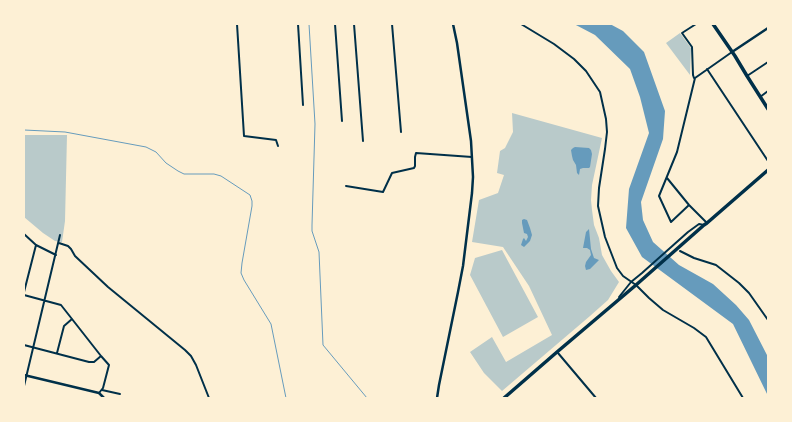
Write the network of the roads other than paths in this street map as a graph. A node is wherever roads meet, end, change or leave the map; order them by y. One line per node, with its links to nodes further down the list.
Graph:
1 (236, 24): 23 (street)
2 (298, 24): 18 (street)
3 (335, 24): 20 (street)
4 (354, 24): 22 (street)
5 (392, 24): 21 (street)
6 (453, 24): 24 (street)
7 (521, 24): 40 (street)
8 (696, 24): 15 (street)
9 (713, 24): 11 (highway)
10 (768, 28): 11 (street)
11 (732, 52): 13 (street); 14 (highway)
12 (768, 62): 14 (street)
13 (707, 69): 15 (street); 25 (street)
14 (747, 76): 17 (highway)
15 (695, 78): 27 (street)
16 (768, 91): 17 (street)
17 (760, 97): 19 (highway)
18 (303, 105)
19 (768, 109)
20 (342, 121)
21 (401, 132)
22 (363, 140)
23 (278, 146)
24 (472, 157): 28 (street); 59 (street)
25 (768, 160)
26 (768, 170): 30 (highway)
27 (667, 178): 29 (street); 29 (street)
28 (346, 186)
29 (689, 205): 30 (street)
30 (705, 224): 39 (highway)
31 (24, 234): 34 (street)
32 (60, 235): 33 (street)
33 (59, 242): 36 (street); 58 (street)
34 (36, 245): 36 (street); 38 (street)
35 (680, 251): 46 (street)
36 (56, 256): 43 (street)
37 (24, 270): 38 (street)
38 (29, 271): 42 (street)
39 (643, 275): 40 (street); 41 (highway)
40 (631, 282): 41 (street); 44 (street)
41 (636, 284): 44 (highway); 62 (street)
42 (24, 294): 43 (street)
43 (45, 300): 45 (street); 48 (street)
44 (616, 301): 49 (highway)
45 (72, 319): 50 (street); 51 (street)
46 (768, 320)
47 (24, 345): 48 (street)
48 (33, 348): 50 (street); 52 (street)
49 (557, 352): 60 (highway); 61 (street)
50 (57, 354): 51 (street)
51 (101, 356): 54 (street)
52 (25, 375): 53 (street); 55 (street)
53 (24, 386)
54 (102, 390): 55 (street); 56 (street)
55 (99, 393): 57 (street)
56 (120, 394)
57 (104, 398)
58 (209, 398)
59 (437, 398)
60 (504, 398)
61 (596, 398)
62 (743, 398)

